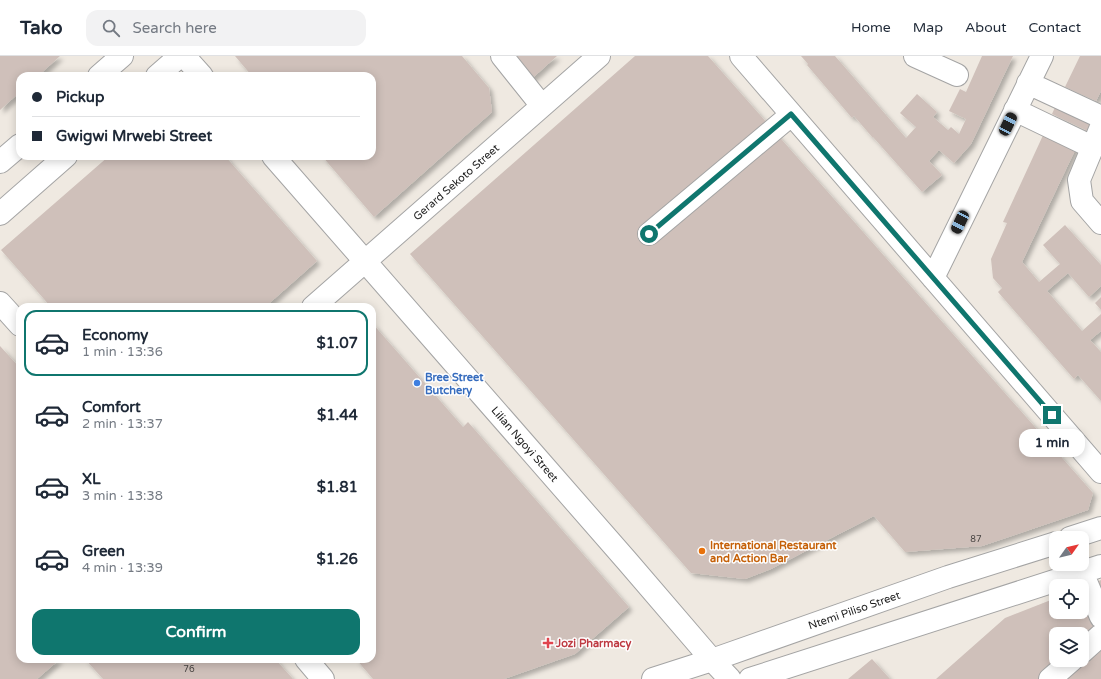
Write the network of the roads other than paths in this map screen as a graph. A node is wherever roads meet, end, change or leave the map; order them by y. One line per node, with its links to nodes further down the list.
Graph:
1 (122, 56): 9 (street)
2 (180, 56): 10 (street)
3 (184, 56): 11 (street)
4 (502, 56): 14 (street)
5 (600, 56): 14 (street, Gerard Sekoto Street)
6 (741, 56): 16 (street)
7 (915, 56): 12 (street)
8 (1042, 56): 13 (street)
9 (104, 72)
10 (162, 72)
11 (198, 72)
12 (957, 75)
13 (1028, 83): 15 (street); 17 (street)
14 (542, 106): 27 (street, Gerard Sekoto Street)
15 (1015, 110): 19 (street); 28 (street)
16 (791, 114): 26 (street); 28 (street)
17 (1101, 117)
18 (1101, 127): 19 (street)
19 (1092, 147): 25 (street)
20 (16, 148): 23 (street)
21 (61, 160): 24 (street)
22 (277, 160): 27 (street, Lilian Ngoyi Street)
23 (0, 162)
24 (0, 214)
25 (1101, 223)
26 (649, 234)
27 (366, 261): 30 (street, Gerard Sekoto Street); 40 (street, Lilian Ngoyi Street)
28 (933, 278): 32 (street)
29 (0, 303): 31 (street)
30 (318, 303)
31 (16, 321)
32 (1101, 472)
33 (1101, 528): 34 (street)
34 (1089, 532)
35 (1049, 545): 40 (street, Ntemi Piliso Street)
36 (1092, 569): 37 (street); 45 (street)
37 (1101, 617)
38 (1101, 635): 39 (street)
39 (1089, 646)
40 (712, 660): 43 (street, Ntemi Piliso Street); 44 (street, Lilian Ngoyi Street)
41 (309, 663): 42 (street)
42 (323, 679)
43 (653, 679)
44 (730, 679)
45 (750, 679)

